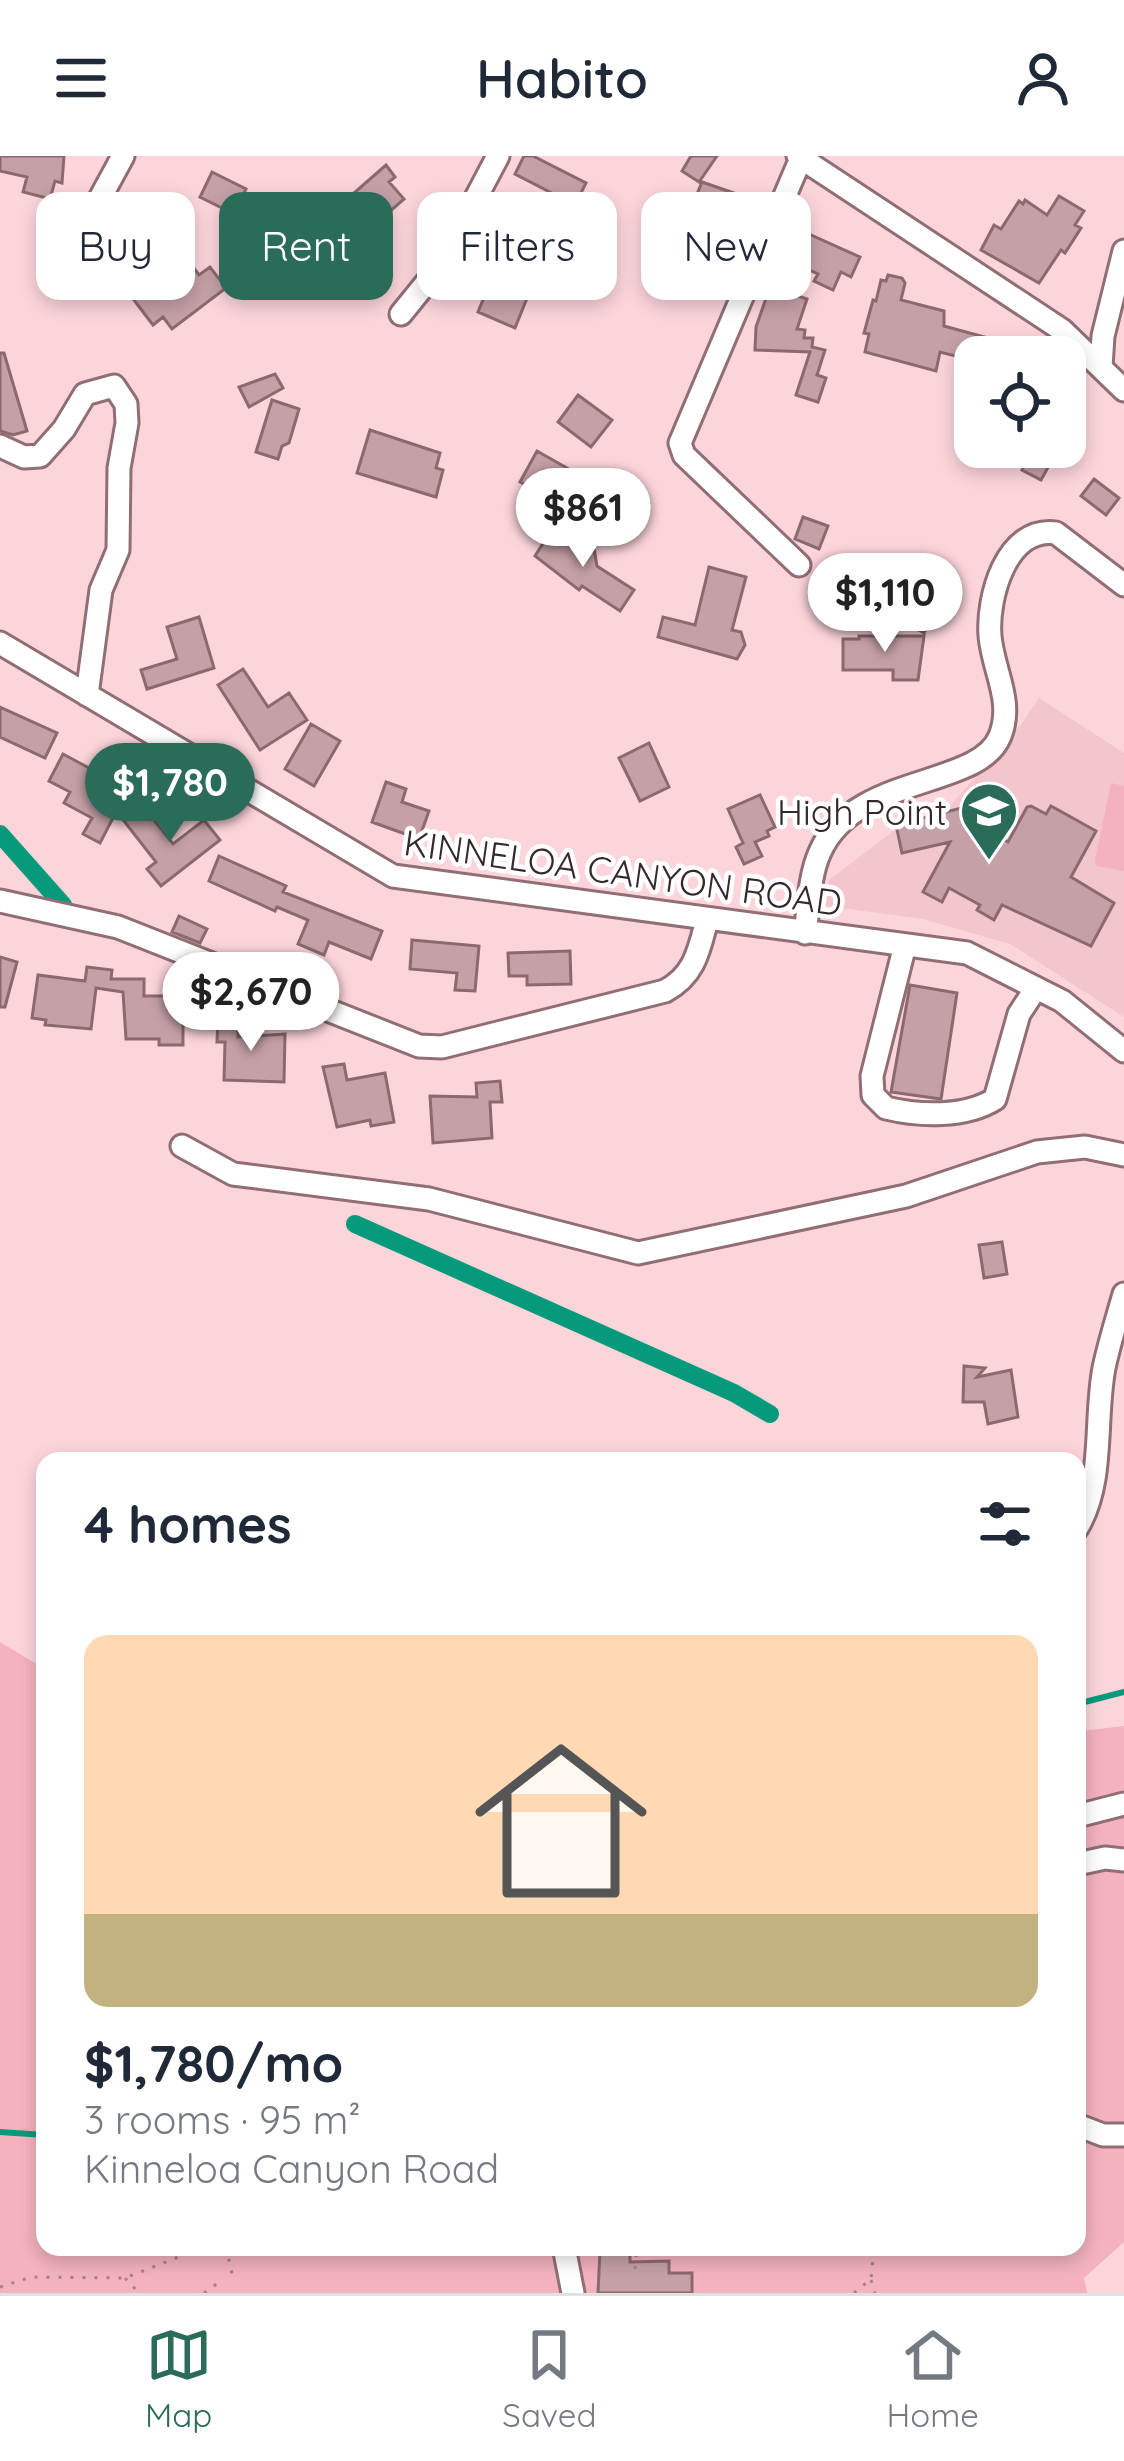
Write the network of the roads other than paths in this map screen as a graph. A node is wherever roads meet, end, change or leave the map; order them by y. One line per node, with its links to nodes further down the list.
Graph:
1 (123, 156): 4 (street)
2 (498, 156): 6 (street)
3 (800, 157): 7 (street); 10 (street)
4 (103, 192)
5 (1124, 251): 7 (street)
6 (401, 314)
7 (1101, 367): 8 (street)
8 (1124, 390)
9 (0, 446): 13 (street)
10 (799, 566)
11 (1124, 585): 16 (street)
12 (0, 644): 13 (street, KINNELOA CANYON ROAD)
13 (87, 695): 15 (street, KINNELOA CANYON ROAD)
14 (0, 901): 15 (street)
15 (707, 920): 16 (street, KINNELOA CANYON ROAD)
16 (805, 933): 17 (street, KINNELOA CANYON ROAD)
17 (904, 946): 18 (street, KINNELOA CANYON ROAD); 18 (street)
18 (1036, 988): 19 (street, KINNELOA CANYON ROAD)
19 (1124, 1051)
20 (182, 1146): 21 (street)
21 (1124, 1155)
22 (1124, 1294): 23 (street)
23 (1086, 1513)
24 (1124, 1804): 25 (street)
25 (1086, 1814)
26 (1124, 1860): 27 (street)
27 (1086, 1862)
28 (1086, 2128): 29 (street)
29 (1124, 2135)
30 (566, 2256): 31 (street)
31 (573, 2293)

